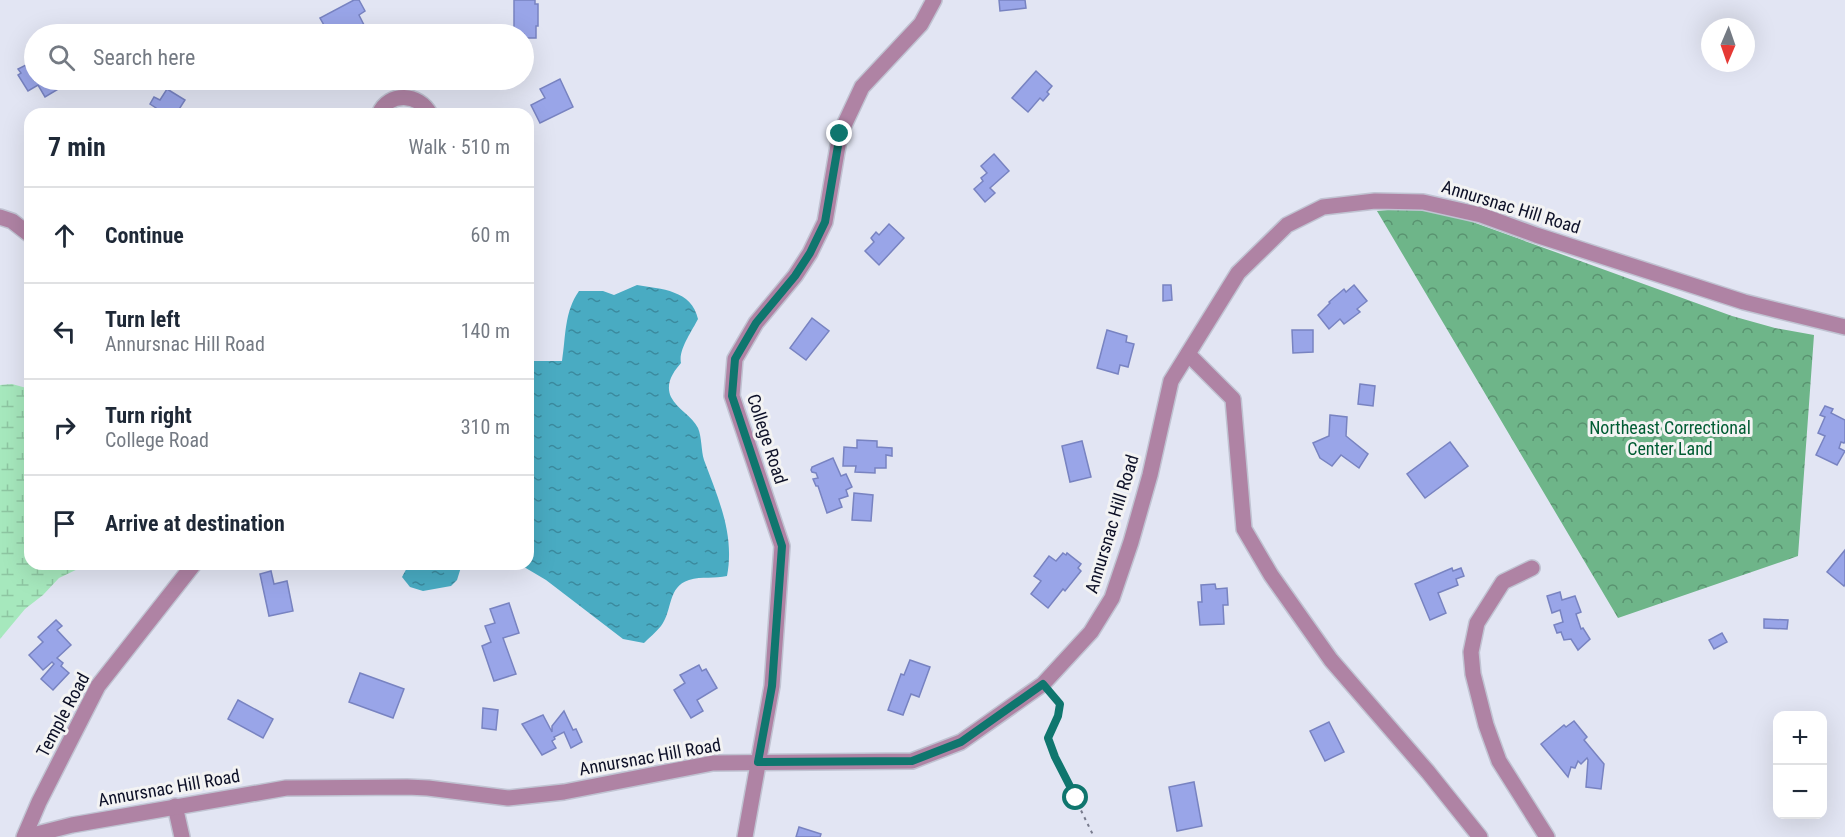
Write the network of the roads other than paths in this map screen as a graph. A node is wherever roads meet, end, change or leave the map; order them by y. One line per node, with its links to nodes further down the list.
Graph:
1 (934, 0): 10 (street, College Road)
2 (384, 108): 3 (street)
3 (426, 108)
4 (0, 217): 5 (street)
5 (24, 231)
6 (1845, 327): 7 (street, Annursnac Hill Road)
7 (1188, 354): 10 (street, Annursnac Hill Road); 16 (street)
8 (1532, 568): 17 (street)
9 (189, 570): 13 (street, Temple Road)
10 (758, 762): 11 (street, Annursnac Hill Road); 15 (street, College Road)
11 (175, 806): 12 (street, Annursnac Hill Road); 14 (street)
12 (72, 831): 13 (street, Annursnac Hill Road)
13 (25, 837)
14 (182, 837)
15 (745, 837)
16 (1480, 837)
17 (1547, 837)

